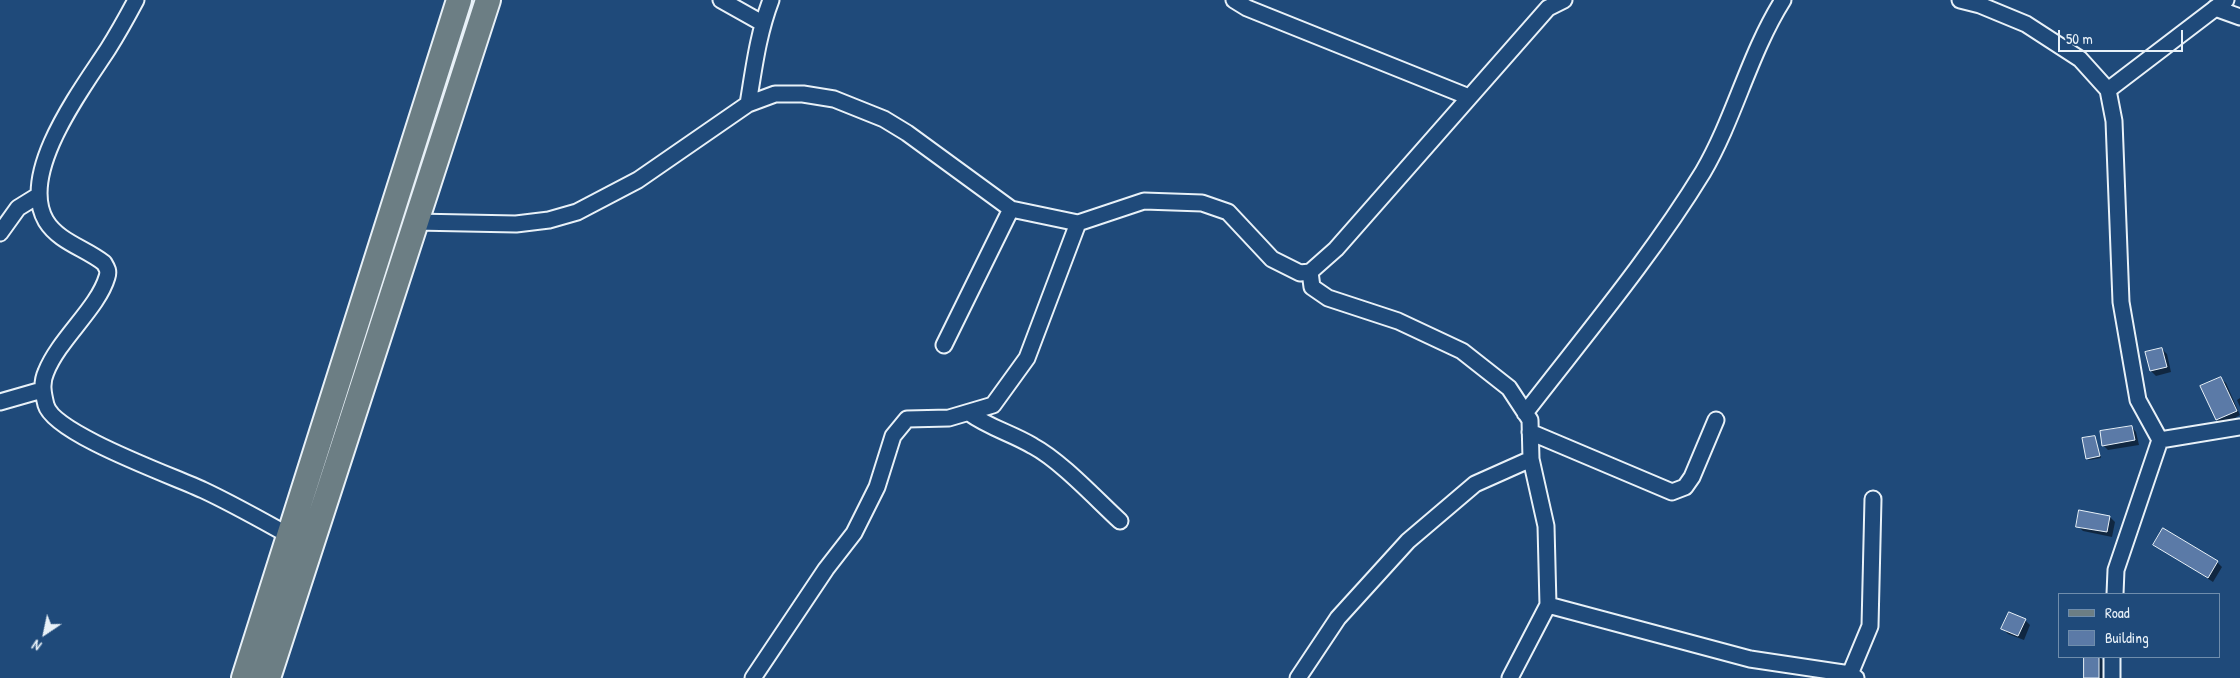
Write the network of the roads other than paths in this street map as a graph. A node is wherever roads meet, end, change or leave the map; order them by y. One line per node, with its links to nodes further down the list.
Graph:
1 (136, 0): 16 (street)
2 (459, 0): 34 (main road)
3 (488, 0): 18 (main road)
4 (721, 0): 12 (street)
5 (772, 0): 12 (street)
6 (1234, 0): 14 (street)
7 (1564, 0): 14 (street)
8 (1782, 0): 26 (street)
9 (1961, 0): 13 (street)
10 (2221, 4): 11 (street); 13 (street)
11 (2240, 17)
12 (762, 24): 15 (street)
13 (2108, 90): 30 (street)
14 (1470, 97): 21 (street)
15 (748, 104): 17 (street); 18 (street)
16 (39, 195): 20 (street); 23 (street)
17 (1011, 209): 19 (street); 22 (street)
18 (415, 222): 40 (main road)
19 (1078, 223): 21 (street); 25 (street)
20 (0, 233)
21 (1310, 272): 26 (street)
22 (944, 345)
23 (42, 390): 24 (street); 34 (street)
24 (0, 402)
25 (969, 412): 33 (street); 41 (street)
26 (1525, 413): 29 (street)
27 (1716, 420): 29 (street)
28 (2240, 427): 30 (street)
29 (1530, 432): 31 (street)
30 (2160, 440): 35 (street)
31 (1531, 459): 36 (street); 42 (street)
32 (1873, 500): 38 (street)
33 (1120, 522)
34 (290, 536): 39 (main road)
35 (2115, 593)
36 (1548, 605): 38 (street); 43 (street)
37 (2112, 658): 44 (street)
38 (1853, 676)
39 (244, 678)
40 (268, 678)
41 (753, 678)
42 (1298, 678)
43 (1510, 678)
44 (2112, 678)

